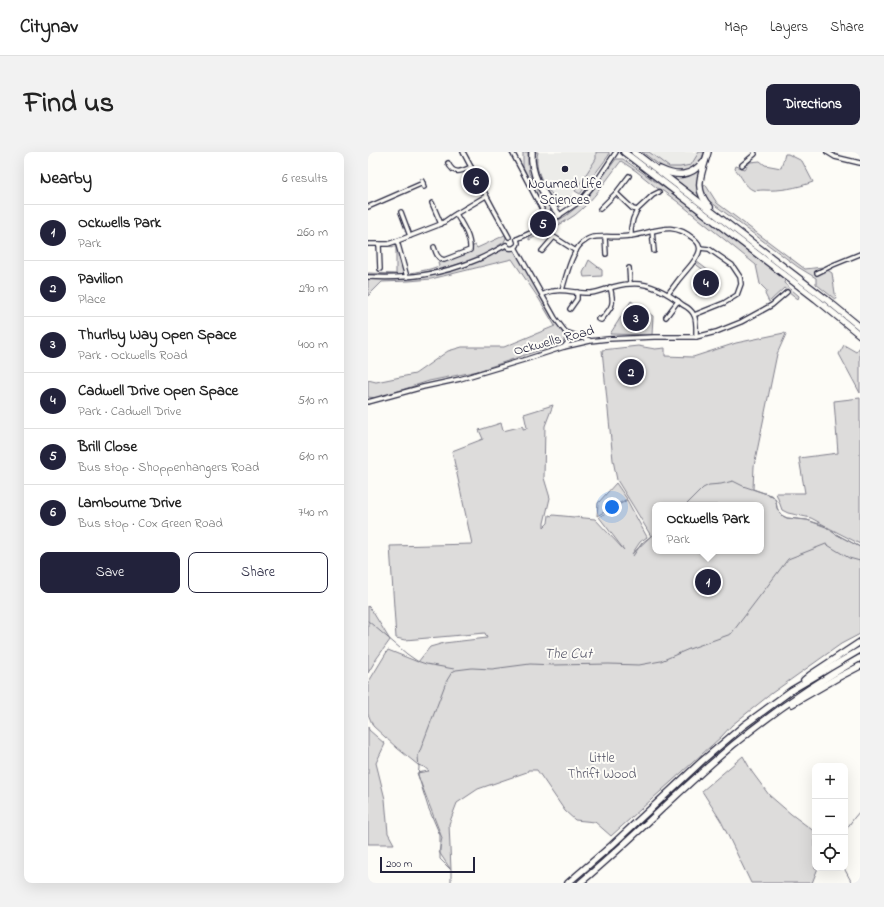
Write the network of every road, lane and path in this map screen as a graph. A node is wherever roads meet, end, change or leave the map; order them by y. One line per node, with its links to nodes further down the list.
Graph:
1 (463, 152): 15 (street)
2 (512, 152): 29 (street)
3 (532, 152): 27 (highway)
4 (616, 152): 27 (street)
5 (624, 152): 68 (highway)
6 (634, 152): 13 (highway)
7 (708, 152): 10 (highway)
8 (754, 152): 14 (street)
9 (827, 152): 12 (street)
10 (705, 159): 13 (highway); 28 (highway)
11 (448, 162): 15 (street)
12 (860, 163)
13 (649, 164): 28 (highway)
14 (742, 165)
15 (471, 168): 20 (street)
16 (629, 176): 19 (street)
17 (423, 184): 22 (street)
18 (659, 192): 24 (street)
19 (616, 193): 23 (street); 24 (street)
20 (486, 196): 26 (street); 33 (street)
21 (432, 203): 30 (street)
22 (368, 207)
23 (600, 209)
24 (637, 210): 34 (street)
25 (401, 212): 32 (street)
26 (456, 214): 30 (street); 41 (street)
27 (559, 215): 36 (street)
28 (721, 219): 66 (highway)
29 (532, 220)
30 (441, 224): 32 (street)
31 (652, 231): 34 (street); 43 (street); 44 (street)
32 (410, 236): 37 (street)
33 (509, 236): 36 (street); 40 (street)
34 (631, 236): 35 (street)
35 (605, 237): 46 (street); 47 (street)
36 (517, 239): 42 (street)
37 (397, 241): 39 (street); 53 (street)
38 (368, 244): 39 (street)
39 (379, 244): 50 (street)
40 (506, 245): 42 (street); 53 (street)
41 (434, 247)
42 (515, 248): 60 (street)
43 (700, 248): 59 (street); 63 (street)
44 (654, 250)
45 (542, 251): 46 (street)
46 (576, 251): 56 (street)
47 (606, 254)
48 (860, 254): 51 (street)
49 (629, 268): 54 (street)
50 (380, 269)
51 (817, 274)
52 (368, 277): 53 (street)
53 (407, 277)
54 (630, 284): 55 (street); 59 (street)
55 (610, 288): 57 (street); 65 (street)
56 (562, 290): 57 (street); 60 (street)
57 (577, 292): 62 (street)
58 (787, 292): 69 (street, Ockwells Road)
59 (668, 294): 61 (street)
60 (542, 295): 67 (street)
61 (678, 301): 63 (street); 64 (street)
62 (570, 308)
63 (694, 315): 69 (street)
64 (666, 317)
65 (598, 318)
66 (860, 327)
67 (565, 331): 70 (street); 71 (street)
68 (860, 335)
69 (696, 337): 70 (street, Ockwells Road)
70 (590, 341): 71 (street, Ockwells Road)
71 (564, 347): 72 (street, Ockwells Road)
72 (368, 402)
73 (860, 642): 77 (highway)
74 (860, 650): 77 (highway)
75 (860, 658): 78 (highway)
76 (860, 666): 78 (highway)
77 (792, 690): 79 (highway)
78 (768, 718): 80 (highway)
79 (568, 883)
80 (580, 883)

